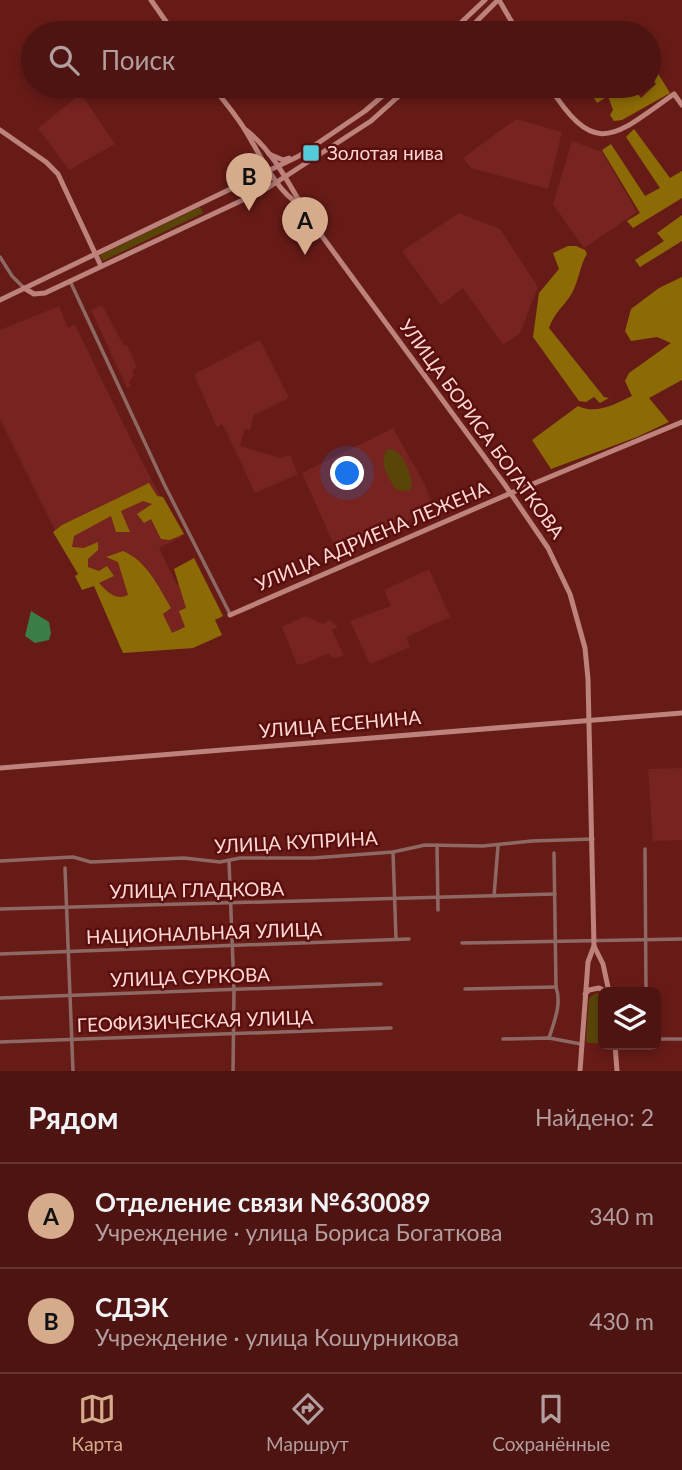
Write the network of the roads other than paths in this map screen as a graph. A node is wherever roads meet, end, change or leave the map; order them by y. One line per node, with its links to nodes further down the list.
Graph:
1 (151, 0): 4 (main road)
2 (485, 0): 5 (main road)
3 (499, 0): 6 (main road); 7 (main road)
4 (166, 21)
5 (463, 21)
6 (477, 21)
7 (511, 21)
8 (221, 98): 14 (main road, УЛИЦА БОРИСА БОГАТКОВА)
9 (380, 98): 16 (main road)
10 (397, 98): 19 (main road)
11 (557, 98): 12 (main road)
12 (682, 105)
13 (0, 130): 24 (main road)
14 (246, 130): 15 (main road, УЛИЦА БОРИСА БОГАТКОВА); 18 (main road, УЛИЦА БОРИСА БОГАТКОВА)
15 (268, 153): 16 (main road); 17 (main road, УЛИЦА БОРИСА БОГАТКОВА)
16 (302, 153): 17 (main road)
17 (277, 166): 18 (main road); 19 (main road, УЛИЦА БОРИСА БОГАТКОВА)
18 (270, 170): 20 (main road, УЛИЦА БОРИСА БОГАТКОВА); 21 (main road)
19 (284, 177): 20 (main road); 22 (main road, УЛИЦА БОРИСА БОГАТКОВА)
20 (278, 181): 22 (main road, УЛИЦА БОРИСА БОГАТКОВА); 23 (main road)
21 (201, 204): 23 (main road); 24 (main road)
22 (300, 205): 31 (main road, УЛИЦА БОРИСА БОГАТКОВА)
23 (207, 217): 26 (main road)
24 (95, 254): 26 (main road); 28 (main road)
25 (0, 257): 28 (street)
26 (101, 266): 27 (main road)
27 (70, 281): 28 (main road); 32 (street)
28 (24, 288): 29 (main road)
29 (0, 300)
30 (682, 422): 31 (main road, УЛИЦА АДРИЕНА ЛЕЖЕНА)
31 (511, 493): 32 (main road, УЛИЦА АДРИЕНА ЛЕЖЕНА); 34 (main road, УЛИЦА БОРИСА БОГАТКОВА)
32 (230, 615)
33 (682, 713): 34 (main road, УЛИЦА ЕСЕНИНА)
34 (591, 720): 35 (main road, УЛИЦА ЕСЕНИНА); 36 (main road, УЛИЦА БОРИСА БОГАТКОВА)
35 (0, 768)
36 (593, 839): 38 (street, УЛИЦА КУПРИНА); 59 (main road, УЛИЦА БОРИСА БОГАТКОВА)
37 (437, 845): 38 (street, УЛИЦА КУПРИНА); 40 (street, УЛИЦА КУПРИНА); 47 (street)
38 (499, 845): 46 (street)
39 (645, 849): 56 (street)
40 (393, 852): 43 (street, УЛИЦА КУПРИНА); 48 (street)
41 (554, 853): 45 (street)
42 (0, 861): 43 (street, УЛИЦА КУПРИНА)
43 (229, 861): 49 (street)
44 (65, 868): 50 (street)
45 (555, 894): 46 (street, УЛИЦА ГЛАДКОВА); 57 (street)
46 (494, 896): 47 (street, УЛИЦА ГЛАДКОВА)
47 (438, 897): 48 (street, УЛИЦА ГЛАДКОВА); 52 (street)
48 (395, 898): 49 (street, УЛИЦА ГЛАДКОВА); 53 (street)
49 (230, 903): 50 (street, УЛИЦА ГЛАДКОВА); 60 (street)
50 (66, 907): 51 (street, УЛИЦА ГЛАДКОВА); 61 (street)
51 (0, 909)
52 (438, 910)
53 (396, 939): 54 (street, НАЦИОНАЛЬНАЯ УЛИЦА); 60 (street, НАЦИОНАЛЬНАЯ УЛИЦА)
54 (409, 939)
55 (682, 939): 56 (street)
56 (646, 940): 59 (street); 66 (street)
57 (556, 941): 58 (street); 59 (street); 64 (street)
58 (462, 943)
59 (594, 944): 65 (main road, УЛИЦА БОРИСА БОГАТКОВА); 70 (main road, УЛИЦА БОРИСА БОГАТКОВА)
60 (232, 946): 61 (street, НАЦИОНАЛЬНАЯ УЛИЦА); 68 (street)
61 (67, 952): 62 (street, НАЦИОНАЛЬНАЯ УЛИЦА); 71 (street)
62 (0, 954)
63 (381, 984): 68 (street, УЛИЦА СУРКОВА)
64 (556, 987): 69 (street); 75 (street)
65 (607, 987)
66 (646, 987)
67 (598, 988): 70 (main road, УЛИЦА БОРИСА БОГАТКОВА)
68 (234, 989): 71 (street, УЛИЦА СУРКОВА); 74 (street)
69 (465, 989)
70 (585, 994): 81 (main road, УЛИЦА БОРИСА БОГАТКОВА)
71 (69, 996): 72 (street, УЛИЦА СУРКОВА); 76 (street)
72 (0, 998)
73 (391, 1028): 74 (street, ГЕОФИЗИЧЕСКАЯ УЛИЦА)
74 (235, 1033): 76 (street, ГЕОФИЗИЧЕСКАЯ УЛИЦА); 84 (street)
75 (549, 1038): 77 (street); 81 (street)
76 (70, 1039): 80 (street, ГЕОФИЗИЧЕСКАЯ УЛИЦА); 83 (street)
77 (503, 1039)
78 (661, 1039): 79 (street)
79 (682, 1039)
80 (0, 1042)
81 (581, 1044): 85 (main road, УЛИЦА БОРИСА БОГАТКОВА)
82 (615, 1050): 86 (main road)
83 (73, 1071)
84 (233, 1071)
85 (580, 1071)
86 (617, 1071)

